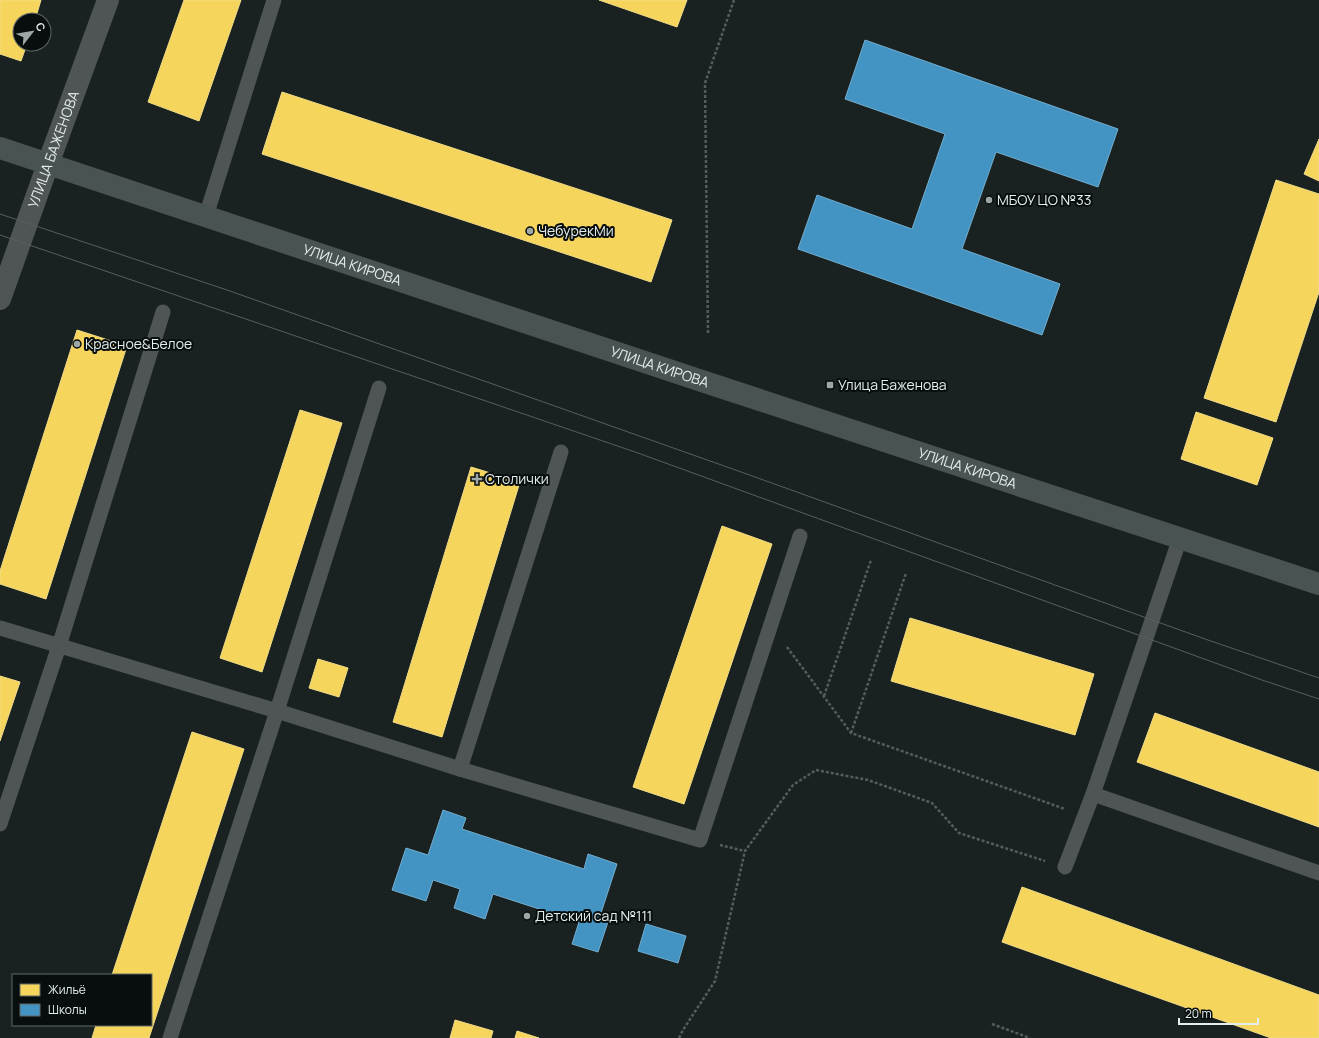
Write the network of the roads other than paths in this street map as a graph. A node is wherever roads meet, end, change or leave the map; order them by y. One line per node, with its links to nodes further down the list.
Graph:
1 (108, 0): 4 (street, УЛИЦА БАЖЕНОВА)
2 (274, 0): 5 (lane)
3 (0, 148): 4 (street, УЛИЦА КИРОВА)
4 (48, 164): 5 (street, УЛИЦА КИРОВА); 6 (street, УЛИЦА БАЖЕНОВА)
5 (206, 216): 11 (street, УЛИЦА КИРОВА)
6 (0, 300)
7 (163, 312): 14 (lane)
8 (379, 388): 15 (lane)
9 (561, 452): 16 (lane)
10 (800, 536): 16 (lane)
11 (1180, 538): 12 (street, УЛИЦА КИРОВА); 17 (lane)
12 (1319, 584)
13 (0, 628): 14 (lane)
14 (59, 646): 15 (lane); 18 (lane)
15 (277, 711): 16 (lane); 21 (lane)
16 (460, 769)
17 (1092, 794): 19 (lane); 20 (lane)
18 (0, 824)
19 (1066, 868)
20 (1319, 873)
21 (170, 1038)

